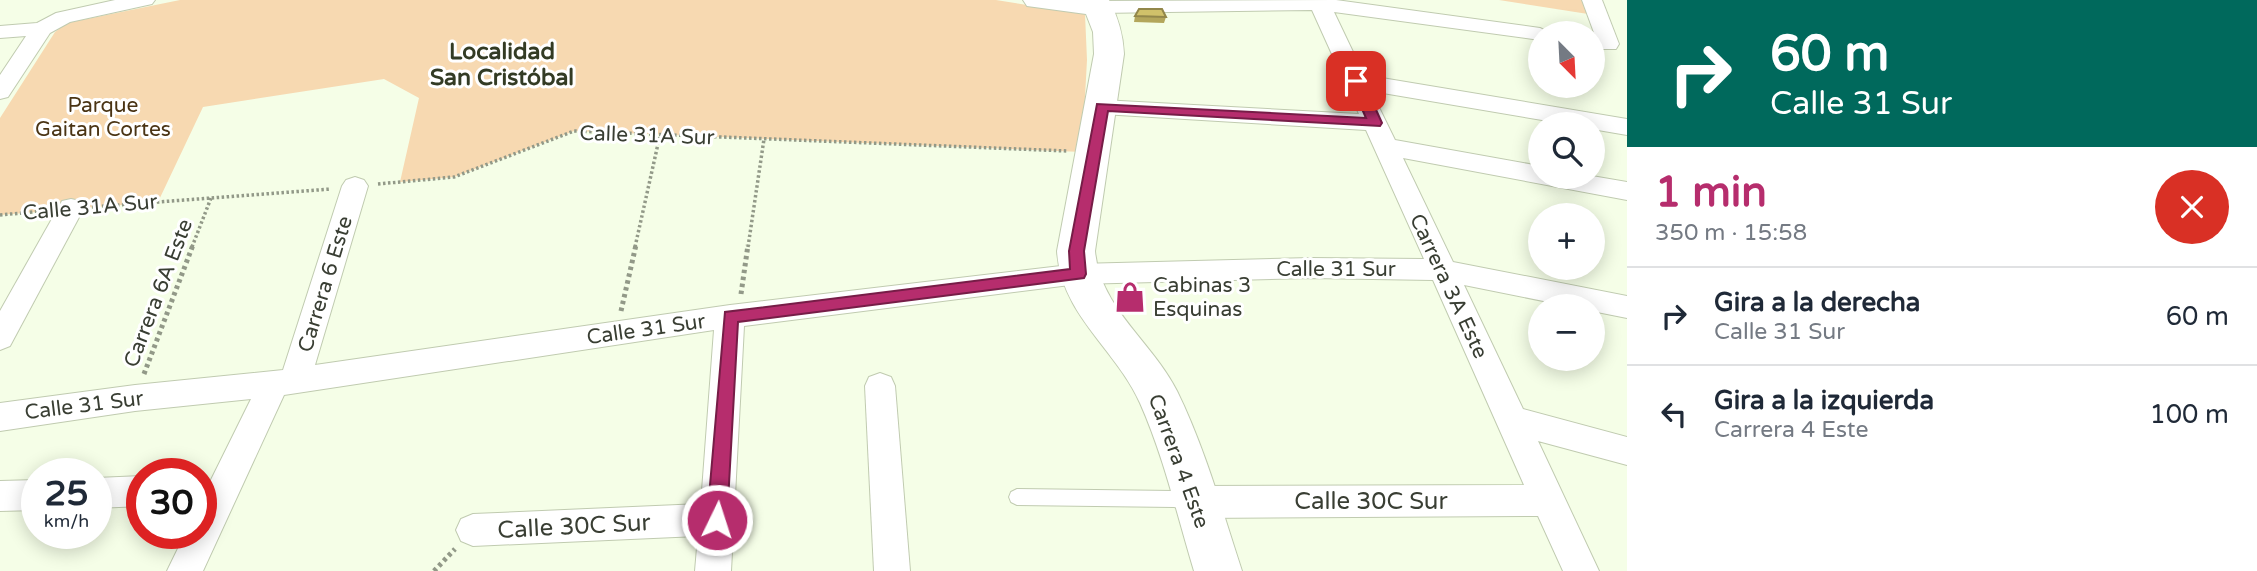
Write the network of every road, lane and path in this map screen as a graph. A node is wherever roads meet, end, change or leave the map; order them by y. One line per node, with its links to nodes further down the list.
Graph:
1 (145, 0): 5 (street)
2 (1037, 0): 6 (street)
3 (1592, 0): 10 (street)
4 (1319, 2): 6 (street); 9 (street); 11 (street, Carrera 3A Este)
5 (120, 3): 7 (street)
6 (1097, 4): 13 (street, Carrera 4 Este)
7 (42, 29): 8 (street); 12 (street)
8 (0, 32)
9 (1528, 32)
10 (1609, 45)
11 (1356, 81): 14 (street); 16 (street, Carrera 3A Este)
12 (0, 92)
13 (1102, 107): 16 (street); 18 (street, Carrera 4 Este)
14 (1627, 127)
15 (660, 135): 17 (path, Calle 31A Sur); 20 (path, Calle 31A Sur); 30 (path)
16 (1380, 135): 19 (street); 26 (street, Carrera 3A Este)
17 (764, 139): 18 (path, Calle 31A Sur); 29 (path)
18 (1094, 152): 27 (street, Carrera 4 Este)
19 (1528, 172)
20 (355, 187): 23 (path, Calle 31A Sur); 32 (street, Carrera 6 Este)
21 (1605, 187): 22 (street)
22 (1627, 191)
23 (211, 198): 24 (path, Calle 31A Sur); 34 (path, Carrera 6A Este)
24 (71, 208): 25 (path, Calle 31A Sur); 31 (street)
25 (0, 215)
26 (1441, 270): 27 (street, Calle 31 Sur); 28 (street, Calle 31 Sur); 36 (street, Carrera 3A Este)
27 (1078, 274): 29 (street, Calle 31 Sur); 43 (street, Carrera 4 Este)
28 (1627, 307)
29 (734, 316): 30 (street, Calle 31 Sur); 44 (street)
30 (616, 333): 32 (street, Calle 31 Sur)
31 (0, 338)
32 (284, 383): 34 (street, Calle 31 Sur); 38 (street, Carrera 6 Este)
33 (880, 386): 49 (street)
34 (135, 398): 35 (street, Calle 31 Sur)
35 (0, 416)
36 (1511, 420): 37 (street); 42 (street, Carrera 3A Este)
37 (1627, 451)
38 (217, 482)
39 (21, 495): 40 (street)
40 (0, 496)
41 (1017, 497): 43 (lane)
42 (1547, 500): 43 (street, Calle 30C Sur); 51 (street, Carrera 3A Este)
43 (1196, 502): 50 (street, Carrera 4 Este)
44 (717, 520): 45 (street, Calle 30C Sur); 48 (street)
45 (473, 530)
46 (192, 549): 47 (street, Carrera 6 Este)
47 (185, 571)
48 (713, 571)
49 (892, 571)
50 (1218, 571)
51 (1581, 571)

